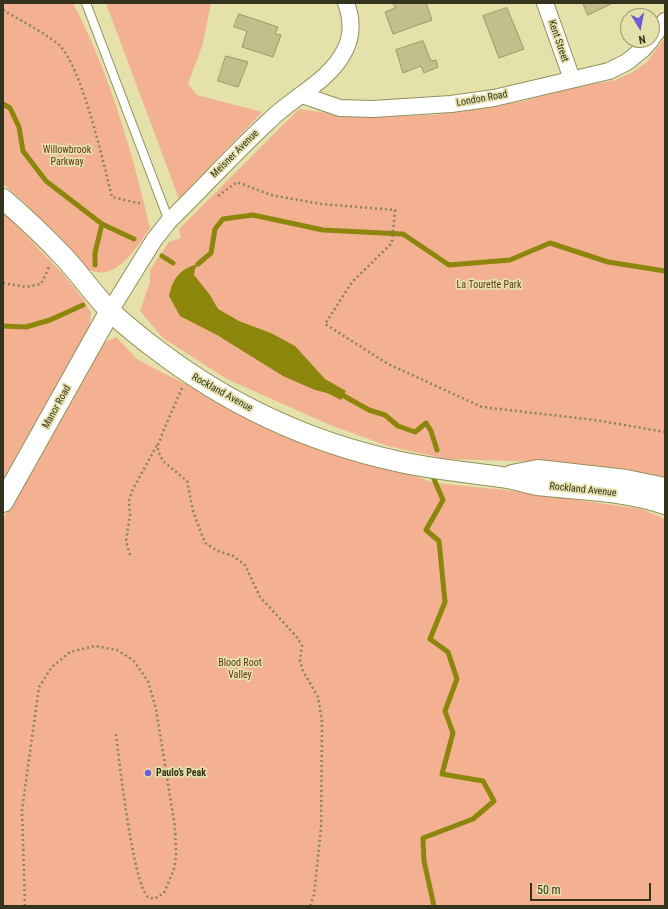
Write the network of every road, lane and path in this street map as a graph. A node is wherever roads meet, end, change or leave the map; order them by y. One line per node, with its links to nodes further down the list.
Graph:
1 (86, 3): 11 (lane)
2 (346, 3): 7 (street, Meisner Avenue)
3 (545, 3): 6 (street, Kent Street)
4 (3, 10): 10 (path)
5 (644, 48): 6 (street, London Road)
6 (572, 79): 7 (street, London Road)
7 (302, 95): 11 (street, Meisner Avenue)
8 (3, 199): 14 (street, Rockland Avenue)
9 (212, 200): 16 (path)
10 (142, 204)
11 (169, 222): 14 (street, Meisner Avenue)
12 (50, 265): 13 (path)
13 (3, 283)
14 (110, 311): 18 (street, Rockland Avenue); 20 (street, Manor Road)
15 (183, 387): 17 (path)
16 (665, 432)
17 (158, 444): 22 (path); 25 (path)
18 (502, 477): 19 (street, Rockland Avenue); 21 (street, Rockland Avenue)
19 (665, 488)
20 (3, 502)
21 (665, 504)
22 (130, 556)
23 (116, 734): 24 (path)
24 (25, 906)
25 (310, 906)

